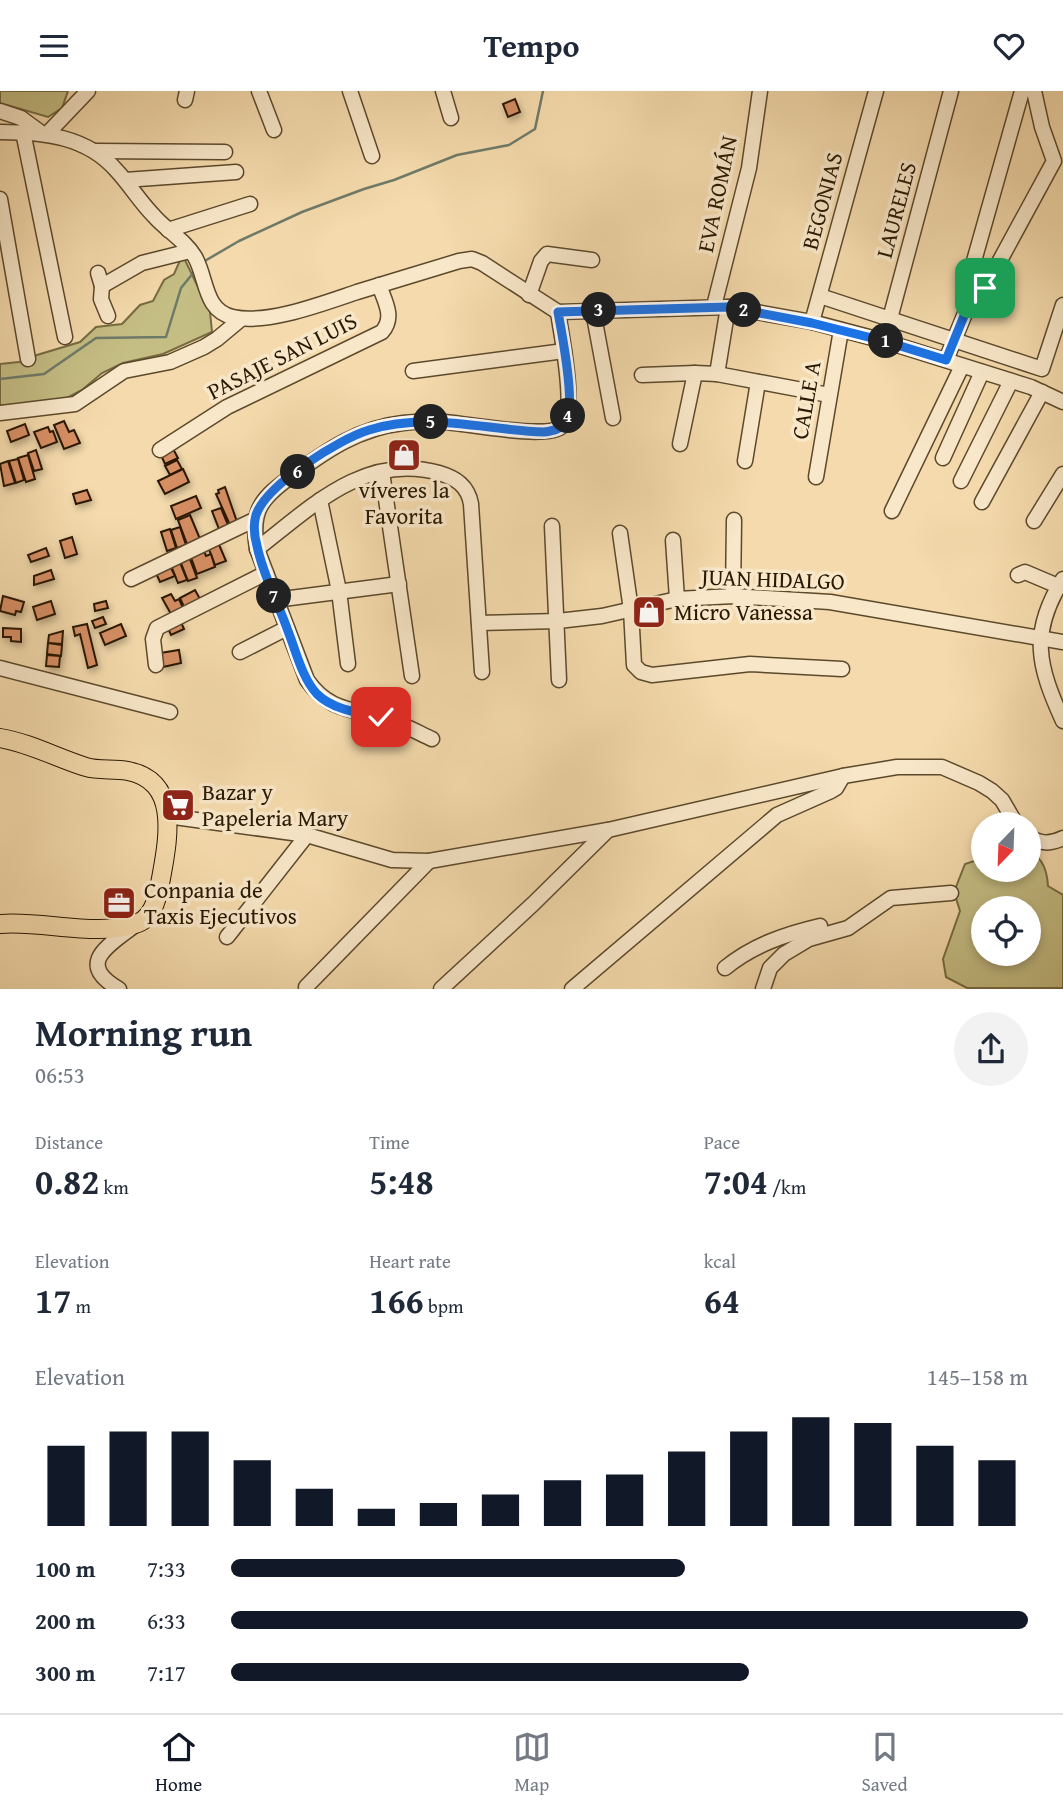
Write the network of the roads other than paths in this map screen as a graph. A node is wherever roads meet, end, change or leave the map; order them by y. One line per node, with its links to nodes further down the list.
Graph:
1 (88, 91): 15 (street)
2 (259, 91): 12 (street)
3 (350, 91): 18 (street)
4 (443, 91): 11 (street)
5 (760, 91): 30 (street, EVA ROMÁN)
6 (876, 91): 28 (street, BEGONIAS)
7 (951, 91): 35 (street, LAURELES)
8 (1022, 91): 32 (street)
9 (1034, 91): 32 (street)
10 (0, 111): 15 (street)
11 (451, 118)
12 (274, 130)
13 (0, 132): 14 (street)
14 (23, 132): 15 (street); 39 (street)
15 (43, 133): 16 (street)
16 (95, 151): 17 (street); 20 (street)
17 (225, 152)
18 (372, 156)
19 (236, 172): 20 (street)
20 (125, 180): 23 (street)
21 (0, 199): 43 (street)
22 (250, 204): 23 (street)
23 (168, 230): 24 (street)
24 (193, 255): 34 (street); 36 (street)
25 (592, 260): 27 (street)
26 (379, 285): 27 (street); 36 (street); 59 (street, PASAJE SAN LUIS)
27 (529, 295): 33 (street)
28 (820, 296): 35 (street); 37 (street, BEGONIAS)
29 (1063, 305): 40 (street)
30 (721, 307): 31 (street); 37 (street); 49 (street, EVA ROMÁN)
31 (593, 311): 33 (street); 57 (street)
32 (966, 311): 40 (street)
33 (558, 312): 42 (street)
34 (108, 316)
35 (891, 317): 40 (street); 41 (street, LAURELES)
36 (241, 319): 56 (street)
37 (812, 323): 38 (street)
38 (841, 330): 41 (street); 54 (street, CALLE A)
39 (65, 337)
40 (954, 339): 44 (street)
41 (884, 341): 44 (street)
42 (564, 351): 46 (street); 69 (street)
43 (28, 359)
44 (946, 360): 45 (street)
45 (962, 366): 47 (street); 68 (street)
46 (413, 371)
47 (982, 372): 51 (street); 60 (street)
48 (695, 373): 49 (street); 50 (street); 58 (street)
49 (717, 374): 52 (street)
50 (642, 375)
51 (1011, 381): 53 (street); 65 (street)
52 (758, 382): 54 (street); 61 (street)
53 (1042, 392): 55 (street); 67 (street)
54 (829, 395): 64 (street, CALLE A)
55 (1063, 402)
56 (0, 413)
57 (613, 418)
58 (680, 444)
59 (160, 450)
60 (943, 458)
61 (746, 461)
62 (382, 471): 66 (street); 80 (street); 87 (street)
63 (1063, 474): 71 (street)
64 (816, 477)
65 (961, 481)
66 (320, 501): 75 (street); 81 (street)
67 (982, 502)
68 (892, 511)
69 (254, 520): 75 (street); 78 (street)
70 (734, 520): 82 (street)
71 (1034, 521)
72 (552, 526): 86 (street)
73 (620, 533): 85 (street)
74 (673, 540): 83 (street)
75 (257, 549): 76 (street)
76 (266, 573): 84 (street); 93 (street)
77 (1017, 575): 79 (street)
78 (131, 579)
79 (1061, 582): 89 (street)
80 (399, 584): 81 (street); 97 (street)
81 (339, 591): 84 (street); 92 (street)
82 (733, 596): 83 (street, JUAN HIDALGO); 89 (street, JUAN HIDALGO)
83 (677, 599): 85 (street, JUAN HIDALGO)
84 (275, 600): 88 (street)
85 (631, 610): 86 (street, JUAN HIDALGO); 95 (street)
86 (558, 621): 87 (street, JUAN HIDALGO); 98 (street)
87 (479, 623): 96 (street)
88 (287, 628): 91 (street); 102 (street)
89 (1040, 636): 90 (street, JUAN HIDALGO); 100 (street)
90 (1063, 642)
91 (240, 652)
92 (348, 664)
93 (156, 665)
94 (0, 668): 99 (street)
95 (842, 669)
96 (482, 672)
97 (412, 676)
98 (559, 680)
99 (170, 712)
100 (1063, 721)
101 (0, 738): 105 (main road)
102 (432, 739)
103 (844, 776): 104 (street); 106 (street); 120 (street)
104 (1009, 812)
105 (167, 816): 107 (street); 114 (main road)
106 (608, 829): 110 (street); 119 (street)
107 (307, 835): 110 (street); 115 (street)
108 (1063, 838): 109 (street)
109 (1041, 843)
110 (429, 861): 117 (street)
111 (951, 893): 112 (street)
112 (859, 922): 116 (street); 121 (street)
113 (0, 924): 114 (main road)
114 (136, 924): 118 (street)
115 (227, 937)
116 (725, 968)
117 (306, 987)
118 (119, 989)
119 (441, 989)
120 (572, 989)
121 (763, 989)

